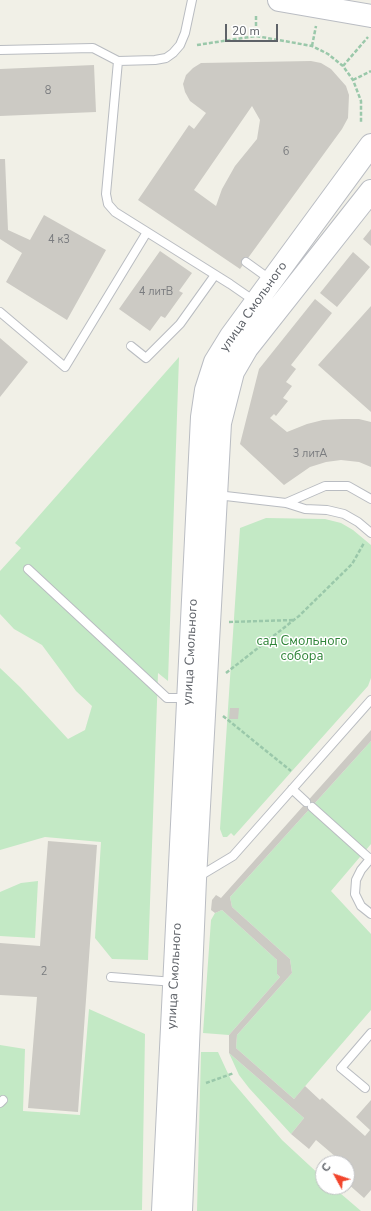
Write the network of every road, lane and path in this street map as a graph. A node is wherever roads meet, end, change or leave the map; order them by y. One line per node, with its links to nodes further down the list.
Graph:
1 (192, 0): 10 (lane)
2 (279, 0): 5 (street)
3 (256, 16): 6 (path)
4 (316, 26): 8 (path)
5 (370, 27): 11 (path)
6 (256, 36): 7 (path); 8 (path)
7 (197, 45)
8 (312, 46): 11 (path)
9 (0, 50): 10 (lane)
10 (118, 61): 18 (lane)
11 (342, 66): 13 (path)
12 (371, 71): 13 (path)
13 (353, 80): 14 (path)
14 (362, 122)
15 (371, 145): 17 (street, улица Смольного)
16 (371, 191): 17 (street, улица Смольного)
17 (329, 224): 21 (street, улица Смольного)
18 (147, 232): 20 (lane); 23 (lane)
19 (246, 262): 21 (lane)
20 (215, 275): 22 (lane); 24 (lane)
21 (281, 287): 22 (street, улица Смольного)
22 (264, 309): 25 (street, улица Смольного)
23 (0, 312)
24 (131, 346)
25 (207, 494): 27 (lane); 33 (street, улица Смольного)
26 (371, 499): 27 (lane)
27 (286, 503): 28 (lane)
28 (369, 536): 30 (path)
29 (28, 569): 33 (lane)
30 (294, 620): 31 (path); 32 (path)
31 (229, 622)
32 (226, 673)
33 (197, 699): 39 (street, улица Смольного); 42 (street, улица Смольного)
34 (371, 700): 37 (lane)
35 (223, 716): 36 (path)
36 (293, 773)
37 (292, 789): 38 (lane); 39 (lane)
38 (370, 858): 40 (lane)
39 (195, 879): 48 (street, улица Смольного)
40 (371, 914)
41 (111, 978): 42 (lane)
42 (174, 982): 47 (street, улица Смольного)
43 (371, 1033): 46 (lane)
44 (234, 1073): 45 (path)
45 (202, 1085)
46 (365, 1088)
47 (163, 1211)
48 (181, 1211)

